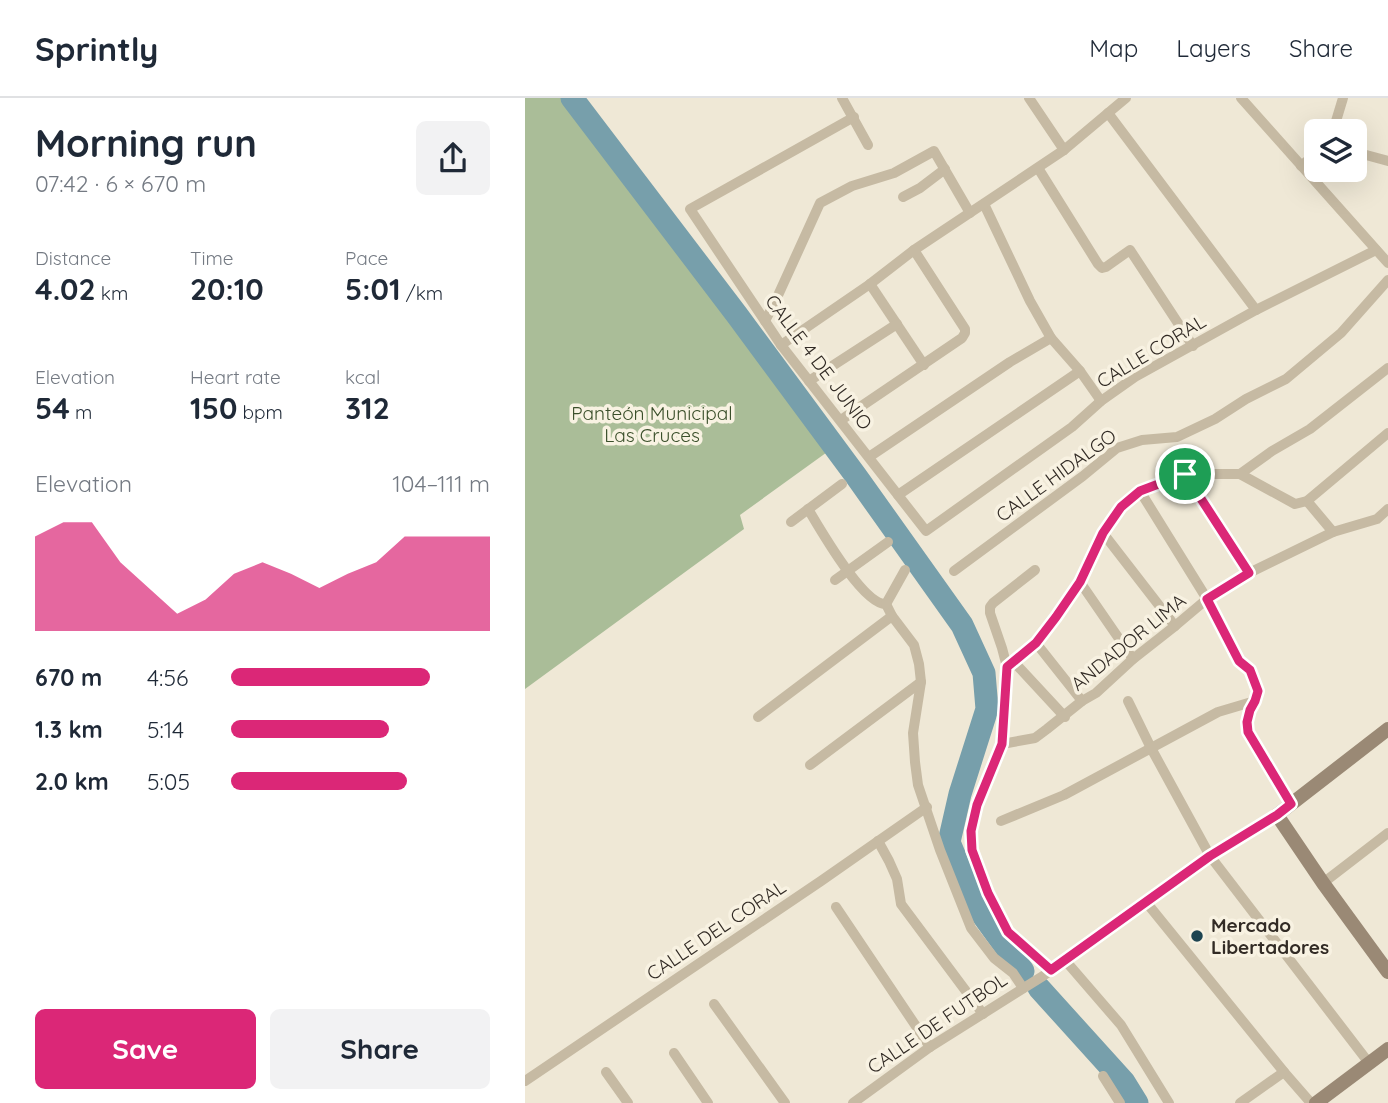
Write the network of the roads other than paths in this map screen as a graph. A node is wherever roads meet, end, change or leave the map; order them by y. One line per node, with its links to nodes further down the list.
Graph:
1 (842, 98): 7 (street)
2 (1029, 98): 10 (street)
3 (1126, 98): 6 (street)
4 (1343, 98): 8 (street)
5 (1245, 100): 14 (street)
6 (1108, 113): 10 (street); 25 (street)
7 (854, 117): 9 (street); 26 (street, CALLE 4 DE JUNIO)
8 (1337, 119)
9 (868, 145)
10 (1064, 150): 15 (street)
11 (1367, 155): 12 (street)
12 (1388, 161)
13 (1304, 164): 14 (street)
14 (1301, 166): 21 (street)
15 (1038, 168): 18 (street); 30 (street)
16 (945, 169): 17 (street); 19 (street); 26 (street)
17 (903, 197)
18 (984, 204): 19 (street); 28 (street)
19 (970, 213): 20 (street)
20 (914, 250): 24 (street); 31 (street)
21 (1376, 250): 22 (street); 25 (street, CALLE CORAL)
22 (1388, 264)
23 (1388, 281): 55 (street, CALLE HIDALGO)
24 (870, 284): 27 (street); 29 (street)
25 (1256, 310): 30 (street, CALLE CORAL)
26 (765, 321): 29 (street, CALLE 4 DE JUNIO)
27 (897, 324): 31 (street); 34 (street)
28 (1051, 338): 33 (street); 38 (street)
29 (781, 345): 34 (street, CALLE 4 DE JUNIO)
30 (1193, 346): 35 (street, CALLE CORAL)
31 (924, 365): 36 (street)
32 (1388, 368): 40 (street)
33 (1080, 371): 35 (street); 43 (street)
34 (809, 381): 36 (street, CALLE 4 DE JUNIO)
35 (1101, 401): 48 (street, CALLE CORAL)
36 (841, 420): 38 (street, CALLE 4 DE JUNIO)
37 (1388, 433): 44 (street)
38 (869, 457): 43 (street, CALLE 4 DE JUNIO)
39 (1185, 474): 40 (street); 42 (street); 56 (street)
40 (1240, 474): 44 (street)
41 (842, 484): 45 (street)
42 (1140, 491): 50 (street); 60 (street)
43 (898, 495): 48 (street, CALLE 4 DE JUNIO)
44 (1307, 501): 49 (street)
45 (808, 509): 47 (street); 54 (street)
46 (1388, 509): 49 (street, ANDADOR LIMA)
47 (791, 522)
48 (926, 531)
49 (1333, 532): 56 (street, ANDADOR LIMA)
50 (1103, 533): 58 (street); 62 (street)
51 (888, 542): 54 (street)
52 (905, 570): 59 (street)
53 (1035, 570): 65 (street)
54 (847, 571): 57 (street); 59 (street)
55 (954, 571)
56 (1249, 573): 60 (street, ANDADOR LIMA)
57 (835, 580)
58 (1080, 582): 63 (street); 64 (street)
59 (886, 604): 61 (street)
60 (1212, 609): 62 (street, ANDADOR LIMA); 69 (street)
61 (892, 616): 66 (street); 70 (street)
62 (1175, 626): 64 (street, ANDADOR LIMA)
63 (1036, 643): 65 (street); 67 (street)
64 (1133, 659): 67 (street, ANDADOR LIMA)
65 (1010, 664): 71 (street); 73 (street)
66 (921, 682): 75 (street); 77 (street)
67 (1082, 701): 71 (street, ANDADOR LIMA)
68 (1128, 701): 74 (street)
69 (1255, 701): 74 (street); 76 (street)
70 (758, 717)
71 (1065, 717): 73 (street, ANDADOR LIMA)
72 (1388, 729): 76 (main road)
73 (1002, 744): 88 (street)
74 (1151, 748): 79 (street); 82 (street)
75 (810, 765)
76 (1291, 804): 78 (main road)
77 (926, 807): 81 (street, CALLE DEL CORAL); 89 (street)
78 (1277, 815): 82 (street, CALLE DE FUTBOL); 83 (main road)
79 (1001, 821)
80 (1388, 833): 83 (street)
81 (878, 841): 91 (street); 99 (street, CALLE DEL CORAL)
82 (1210, 856): 84 (street, CALLE DE FUTBOL); 95 (street)
83 (1323, 883): 87 (main road)
84 (1146, 902): 86 (street, CALLE DE FUTBOL); 97 (street)
85 (836, 908): 92 (street)
86 (1064, 959): 88 (street, CALLE DE FUTBOL); 105 (street)
87 (1388, 972)
88 (1047, 973): 89 (street, CALLE DE FUTBOL)
89 (1023, 988): 91 (street, CALLE DE FUTBOL)
90 (714, 1004): 102 (street)
91 (983, 1014): 92 (street, CALLE DE FUTBOL)
92 (930, 1046): 103 (street, CALLE DE FUTBOL)
93 (1388, 1049): 95 (main road)
94 (674, 1053): 101 (street)
95 (1369, 1063): 108 (main road)
96 (606, 1072): 100 (street)
97 (1284, 1072): 106 (street); 107 (street)
98 (1103, 1076): 104 (street)
99 (525, 1081)
100 (628, 1103)
101 (708, 1103)
102 (785, 1103)
103 (853, 1103)
104 (1120, 1103)
105 (1169, 1103)
106 (1240, 1103)
107 (1311, 1103)
108 (1316, 1103)

